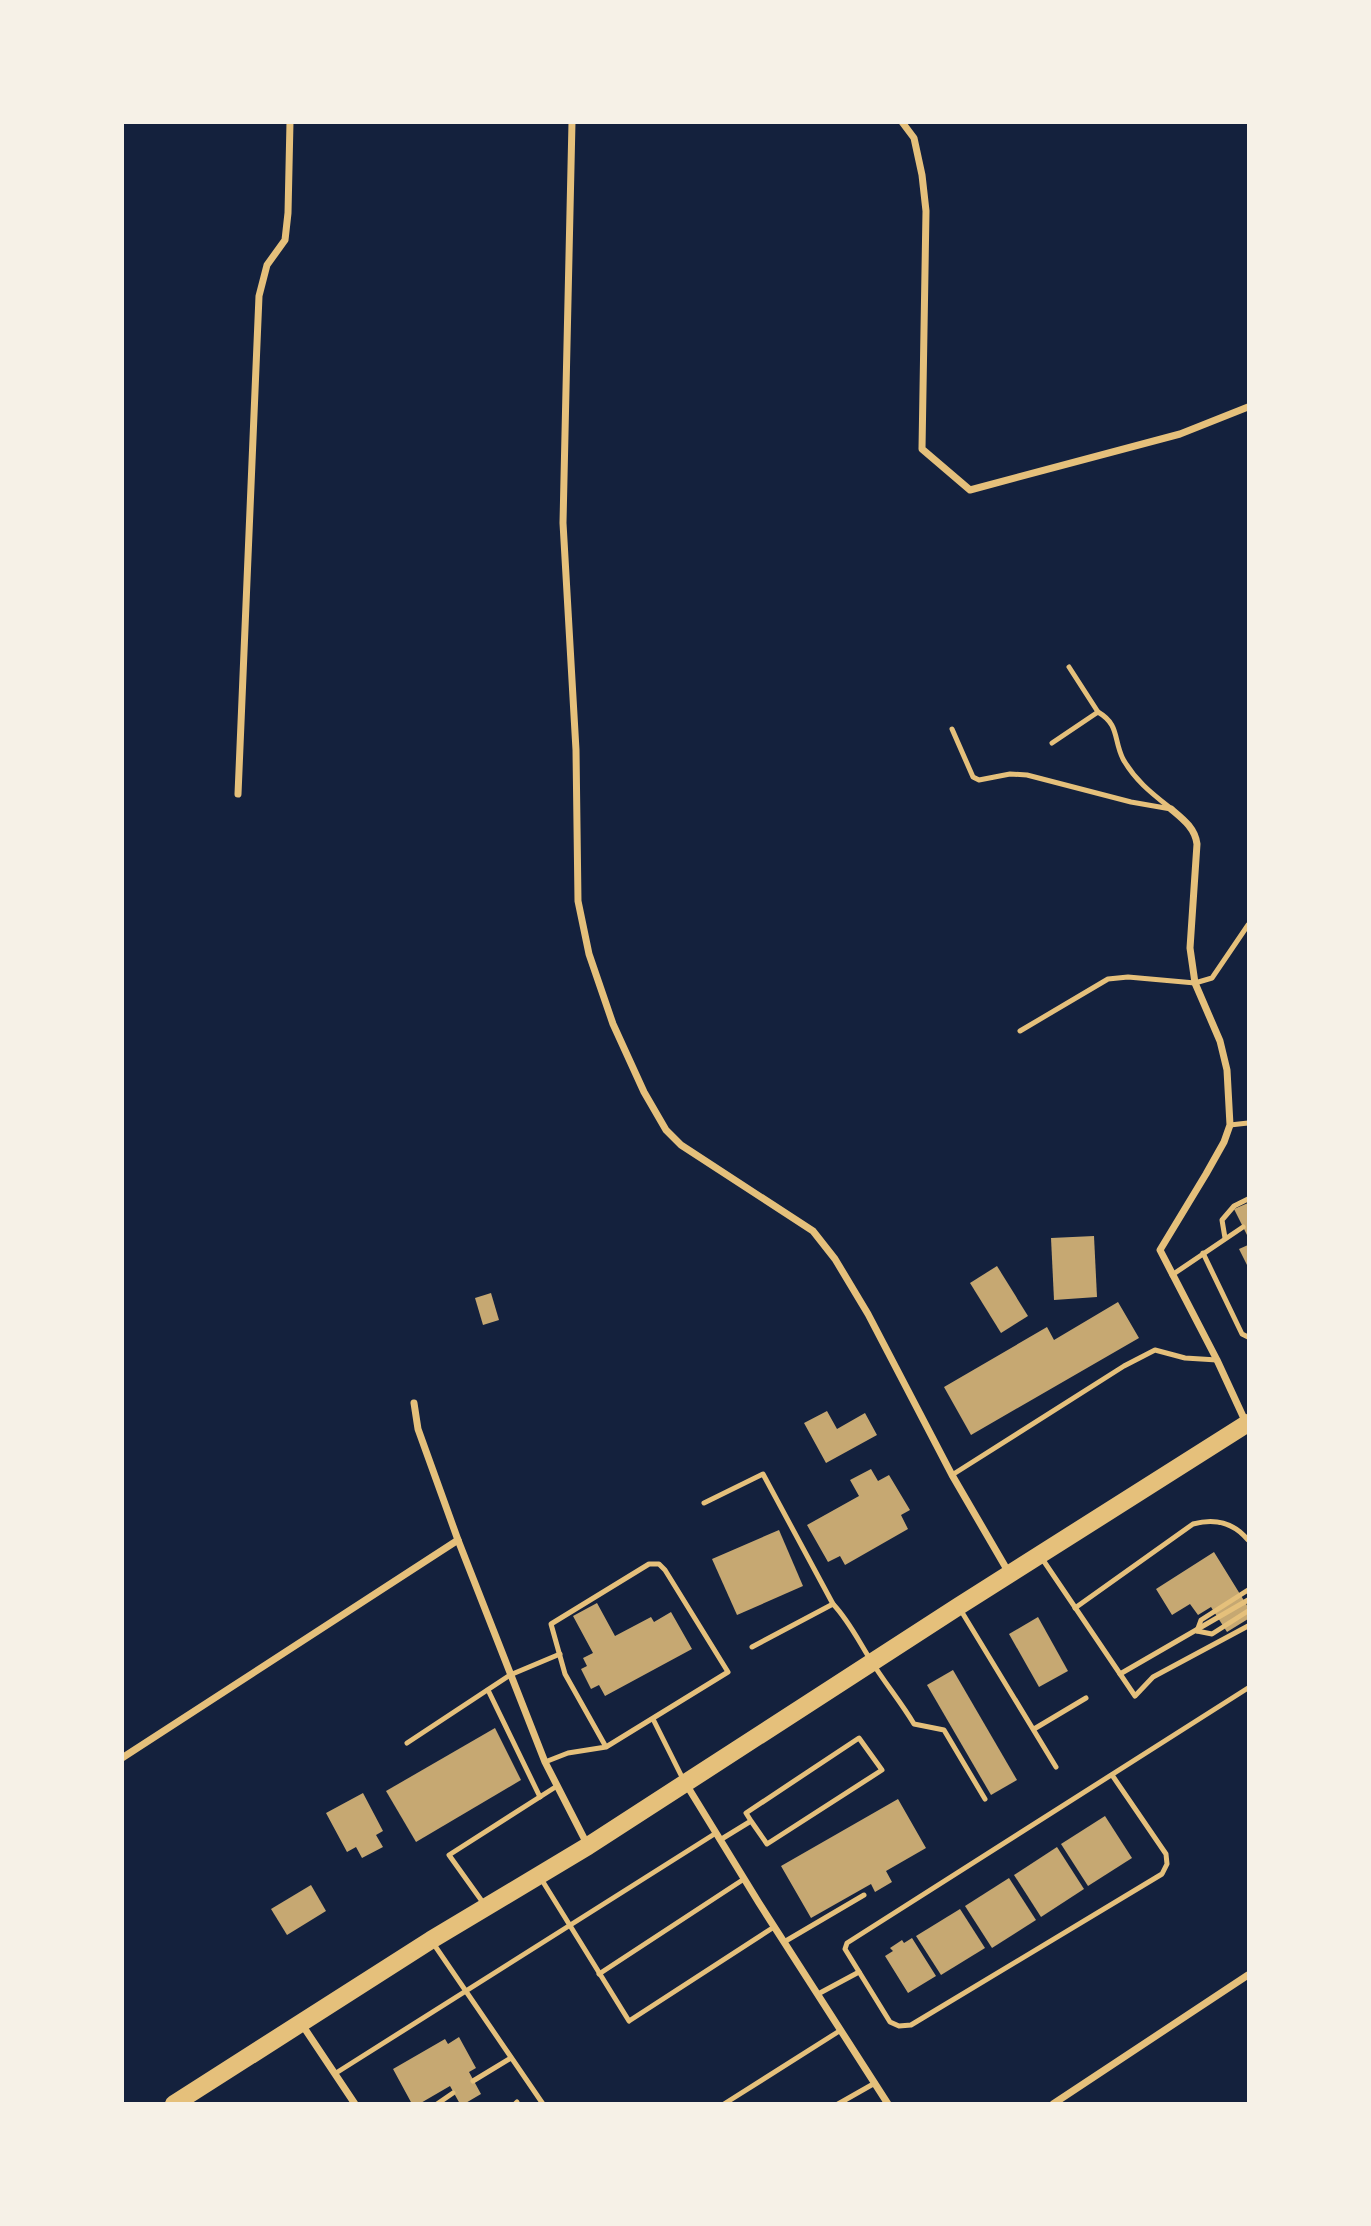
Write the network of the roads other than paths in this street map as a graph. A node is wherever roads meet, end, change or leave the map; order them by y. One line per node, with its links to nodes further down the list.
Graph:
1 (290, 122): 9 (street)
2 (572, 122): 25 (street)
3 (902, 122): 4 (street)
4 (1248, 407)
5 (1069, 667): 6 (lane)
6 (1098, 712): 8 (lane); 10 (lane)
7 (952, 729): 10 (lane)
8 (1052, 743)
9 (239, 794)
10 (1171, 809): 12 (street)
11 (1248, 925): 12 (lane)
12 (1195, 983): 13 (lane); 15 (street)
13 (1020, 1031)
14 (1248, 1123): 15 (lane)
15 (1230, 1125): 20 (street)
16 (1248, 1199): 18 (lane)
17 (1243, 1227): 18 (lane)
18 (1225, 1238): 19 (lane)
19 (1203, 1253): 20 (lane); 21 (lane)
20 (1172, 1275): 22 (street)
21 (1248, 1337)
22 (1217, 1360): 24 (street); 25 (lane)
23 (414, 1403): 27 (street)
24 (1248, 1425): 29 (main road)
25 (952, 1475): 30 (street)
26 (704, 1503): 33 (lane)
27 (458, 1540): 43 (street); 51 (street)
28 (1248, 1540): 35 (lane)
29 (1039, 1555): 30 (main road); 35 (lane)
30 (1009, 1574): 34 (main road)
31 (1248, 1590): 38 (lane)
32 (1248, 1600): 38 (lane)
33 (833, 1604): 39 (lane); 41 (lane)
34 (958, 1606): 41 (main road); 48 (lane)
35 (1075, 1608): 42 (lane)
36 (1248, 1611): 38 (lane)
37 (1248, 1626): 42 (lane)
38 (1197, 1631): 42 (lane)
39 (752, 1647)
40 (560, 1654): 43 (lane); 47 (lane); 50 (lane)
41 (872, 1662): 55 (main road); 58 (lane)
42 (1120, 1674)
43 (510, 1675): 45 (lane); 52 (street)
44 (1248, 1688): 54 (lane)
45 (488, 1690): 49 (lane); 57 (lane)
46 (1086, 1698): 48 (lane)
47 (653, 1719): 50 (lane); 55 (lane)
48 (1034, 1729): 53 (lane)
49 (407, 1743)
50 (606, 1747): 52 (lane)
51 (122, 1758)
52 (545, 1762): 56 (street)
53 (1056, 1766)
54 (1112, 1775): 70 (lane); 70 (lane)
55 (685, 1782): 60 (street); 61 (main road)
56 (557, 1786): 57 (lane); 61 (street)
57 (540, 1797): 65 (lane)
58 (985, 1799)
59 (751, 1821): 59 (lane); 60 (lane)
60 (718, 1836): 63 (street); 66 (lane)
61 (588, 1846): 62 (main road)
62 (539, 1874): 65 (main road); 66 (lane)
63 (744, 1879): 67 (street); 71 (lane)
64 (864, 1895): 69 (lane)
65 (485, 1907): 68 (main road)
66 (569, 1925): 71 (lane); 73 (lane)
67 (774, 1927): 69 (street); 71 (lane)
68 (431, 1940): 73 (lane); 75 (main road)
69 (784, 1942): 74 (street)
70 (859, 1972): 74 (lane)
71 (599, 1974)
72 (1248, 1975): 89 (street)
73 (465, 1991): 77 (lane); 78 (lane)
74 (818, 1994): 76 (street)
75 (300, 2022): 78 (street); 82 (main road)
76 (841, 2030): 80 (street); 86 (lane)
77 (511, 2058): 79 (lane); 85 (lane)
78 (336, 2073): 83 (street)
79 (473, 2081)
80 (876, 2084): 87 (lane); 88 (street)
81 (453, 2093): 84 (lane)
82 (174, 2104)
83 (355, 2104)
84 (437, 2104)
85 (543, 2104)
86 (723, 2104)
87 (838, 2104)
88 (888, 2104)
89 (1053, 2104)

